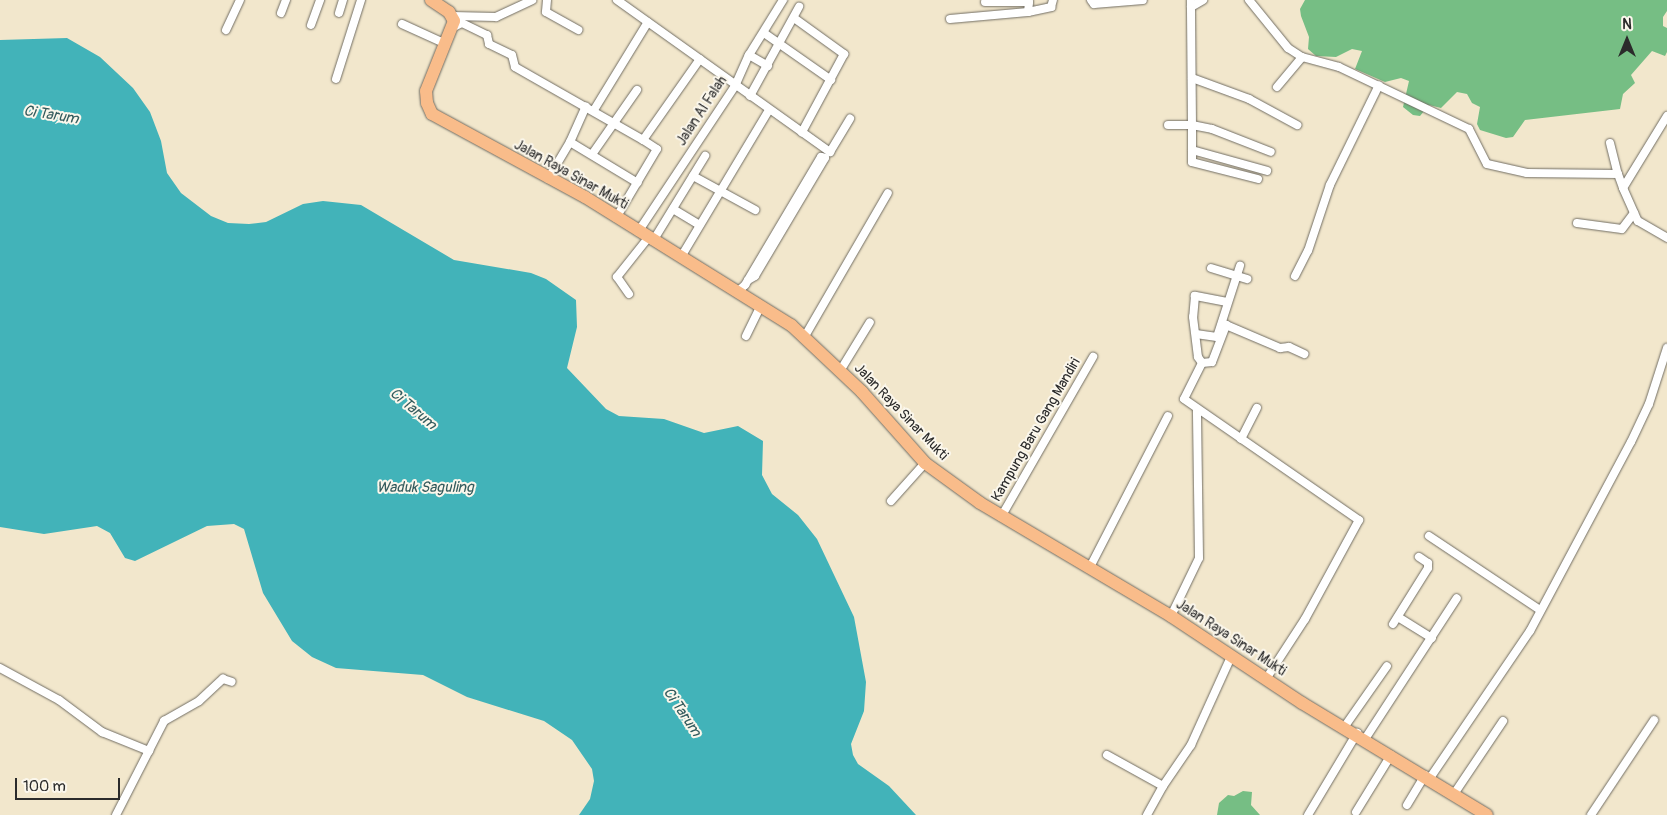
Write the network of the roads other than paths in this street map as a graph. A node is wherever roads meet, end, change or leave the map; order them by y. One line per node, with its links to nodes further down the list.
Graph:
1 (240, 0): 28 (street)
2 (286, 0): 20 (street)
3 (320, 0): 27 (street)
4 (342, 0): 21 (street)
5 (362, 0): 38 (street)
6 (431, 0): 24 (highway)
7 (532, 0): 24 (street)
8 (547, 0): 29 (street)
9 (616, 0): 25 (street)
10 (783, 0): 30 (street, Jalan Al Falah)
11 (1053, 0): 19 (street)
12 (1091, 0): 13 (street)
13 (1143, 0)
14 (1203, 0): 17 (street)
15 (1249, 0): 34 (street)
16 (985, 2): 19 (street)
17 (1191, 3): 37 (street)
18 (800, 7): 22 (street)
19 (1028, 12): 23 (street)
20 (281, 13)
21 (339, 13)
22 (794, 18): 32 (street); 39 (street)
23 (950, 19)
24 (452, 22): 31 (highway, Jalan Raya Sinar Mukti); 45 (street)
25 (648, 22): 35 (street); 46 (street)
26 (402, 24): 31 (street)
27 (311, 25)
28 (226, 30)
29 (578, 30)
30 (764, 33): 32 (street); 33 (street, Jalan Al Falah)
31 (446, 44): 65 (highway, Jalan Raya Sinar Mukti)
32 (779, 44): 36 (street); 39 (street)
33 (750, 55): 36 (street); 41 (street, Jalan Al Falah)
34 (1302, 57): 40 (street); 42 (street)
35 (700, 60): 41 (street); 55 (street)
36 (768, 66): 44 (street)
37 (1192, 78): 52 (street); 53 (street)
38 (336, 79)
39 (832, 80): 54 (street)
40 (1379, 85): 63 (street); 84 (street)
41 (736, 86): 44 (street); 78 (street, Jalan Al Falah)
42 (1277, 87)
43 (637, 90): 49 (street)
44 (750, 96): 47 (street)
45 (586, 106): 46 (street); 56 (street)
46 (594, 110): 49 (street)
47 (769, 110): 54 (street); 69 (street)
48 (1667, 116): 68 (street)
49 (613, 120): 55 (street); 60 (street)
50 (850, 120): 54 (street)
51 (1168, 125): 52 (street)
52 (1192, 125): 58 (street); 59 (street)
53 (1297, 125)
54 (802, 132)
55 (644, 140): 67 (street)
56 (570, 142): 60 (street); 65 (street)
57 (1610, 143): 63 (street)
58 (1192, 150): 62 (street); 66 (street)
59 (1271, 152)
60 (594, 153): 67 (street)
61 (705, 156): 64 (street)
62 (1267, 171)
63 (1618, 174): 68 (street)
64 (693, 176): 69 (street); 71 (street)
65 (548, 180): 74 (highway, Jalan Raya Sinar Mukti)
66 (1258, 180)
67 (638, 183): 74 (street)
68 (1623, 188): 73 (street)
69 (720, 191): 72 (street); 77 (street)
70 (888, 193): 93 (street)
71 (673, 209): 77 (street); 78 (street)
72 (755, 210)
73 (1634, 213): 76 (street); 79 (street)
74 (616, 218): 78 (highway, Jalan Raya Sinar Mukti)
75 (786, 219): 75 (street); 86 (street)
76 (1577, 223)
77 (700, 224): 80 (street)
78 (646, 237): 80 (highway, Jalan Raya Sinar Mukti); 87 (street)
79 (1667, 238)
80 (681, 257): 86 (highway, Jalan Raya Sinar Mukti)
81 (1240, 266): 83 (street)
82 (1211, 268): 83 (street)
83 (1236, 276): 85 (street); 88 (street)
84 (1295, 276)
85 (1247, 279)
86 (737, 292): 89 (highway, Jalan Raya Sinar Mukti)
87 (630, 294)
88 (1227, 302): 91 (street); 91 (street)
89 (760, 307): 92 (street); 93 (highway, Jalan Raya Sinar Mukti)
90 (870, 322): 98 (street)
91 (1196, 334): 97 (street)
92 (746, 336)
93 (806, 336): 98 (highway, Jalan Raya Sinar Mukti)
94 (1667, 348): 110 (street)
95 (1304, 354): 97 (street)
96 (1093, 356): 105 (street, Kampung Baru Gang Mandiri)
97 (1202, 363): 99 (street)
98 (840, 370): 103 (highway, Jalan Raya Sinar Mukti)
99 (1197, 408): 102 (street); 111 (street)
100 (1257, 408): 102 (street)
101 (1168, 416): 108 (street)
102 (1240, 439): 118 (street)
103 (925, 463): 104 (street); 105 (highway, Jalan Raya Sinar Mukti)
104 (891, 502)
105 (1000, 517): 108 (highway, Jalan Raya Sinar Mukti)
106 (1429, 536): 110 (street)
107 (1419, 557): 112 (street)
108 (1089, 569): 111 (highway, Jalan Raya Sinar Mukti)
109 (1457, 598): 114 (street)
110 (1540, 610): 127 (street)
111 (1171, 616): 115 (highway, Jalan Raya Sinar Mukti)
112 (1398, 617): 113 (street); 114 (street)
113 (1393, 624)
114 (1432, 638): 123 (street)
115 (1231, 658): 118 (highway, Jalan Raya Sinar Mukti); 128 (street)
116 (1387, 666): 122 (street)
117 (0, 668): 124 (street)
118 (1266, 679): 122 (highway, Jalan Raya Sinar Mukti)
119 (232, 682): 124 (street)
120 (1654, 720): 136 (street)
121 (1503, 721): 129 (street)
122 (1345, 726): 123 (highway, Jalan Raya Sinar Mukti)
123 (1361, 736): 126 (highway, Jalan Raya Sinar Mukti); 134 (street)
124 (149, 751): 132 (street)
125 (1106, 755): 128 (street)
126 (1391, 755): 127 (highway, Jalan Raya Sinar Mukti); 131 (street)
127 (1427, 777): 129 (highway, Jalan Raya Sinar Mukti); 130 (street)
128 (1163, 786): 133 (street)
129 (1454, 794): 135 (highway, Jalan Raya Sinar Mukti)
130 (1407, 805)
131 (1356, 812)
132 (116, 815)
133 (1147, 815)
134 (1308, 815)
135 (1488, 815)
136 (1592, 815)

